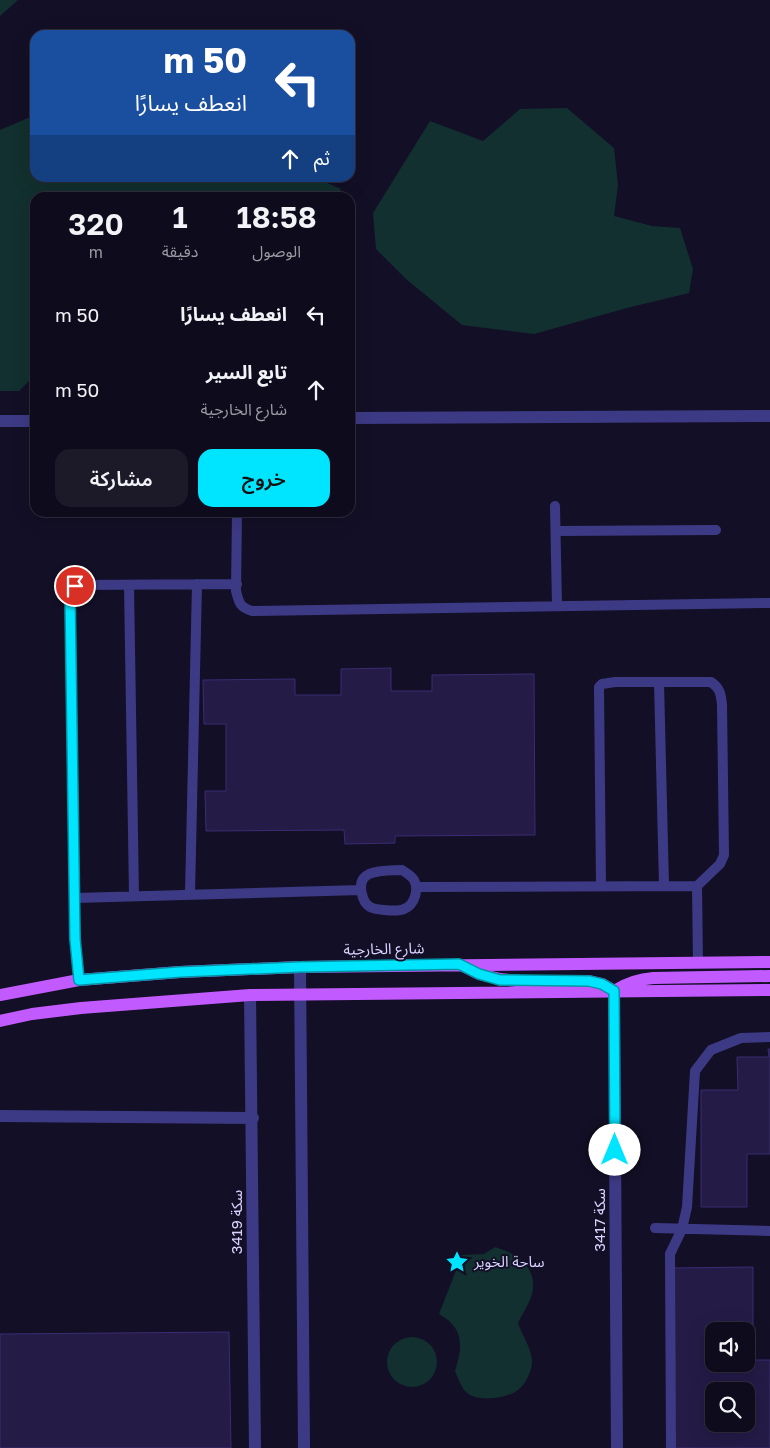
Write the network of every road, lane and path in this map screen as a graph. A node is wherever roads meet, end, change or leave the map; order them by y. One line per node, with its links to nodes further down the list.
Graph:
1 (770, 416): 2 (street)
2 (355, 418)
3 (0, 421): 4 (street)
4 (30, 421)
5 (555, 506): 8 (lane)
6 (237, 517): 10 (lane)
7 (716, 530): 8 (lane)
8 (556, 531): 13 (lane)
9 (197, 584): 10 (lane); 11 (lane); 20 (lane)
10 (237, 584): 13 (lane)
11 (128, 585): 21 (lane); 22 (lane)
12 (770, 603): 13 (lane)
13 (556, 606)
14 (658, 682): 15 (lane); 16 (lane); 17 (lane)
15 (601, 886): 16 (lane); 18 (lane)
16 (664, 886): 17 (lane)
17 (697, 886): 24 (lane)
18 (416, 887): 19 (lane); 19 (lane)
19 (361, 890): 20 (lane)
20 (190, 894): 21 (lane)
21 (134, 896): 22 (lane)
22 (75, 898): 28 (lane)
23 (770, 962): 24 (main road, شارع الخارجية)
24 (698, 963): 25 (main road, شارع الخارجية)
25 (459, 964): 26 (main road, شارع الخارجية); 30 (main road)
26 (300, 967): 28 (main road, شارع الخارجية); 33 (street)
27 (770, 976): 30 (main road)
28 (79, 980): 31 (main road, شارع الخارجية)
29 (770, 990): 30 (main road)
30 (614, 991): 33 (main road); 43 (street, سكة 3417)
31 (0, 995)
32 (250, 995): 33 (main road); 34 (main road); 37 (street, سكة 3419)
33 (301, 995): 42 (street)
34 (0, 1021)
35 (770, 1037): 39 (lane)
36 (0, 1116): 37 (street)
37 (253, 1118): 41 (street, سكة 3419)
38 (655, 1228): 39 (lane)
39 (682, 1229): 40 (lane); 44 (lane)
40 (770, 1231)
41 (255, 1448)
42 (304, 1448)
43 (617, 1448)
44 (671, 1448)

